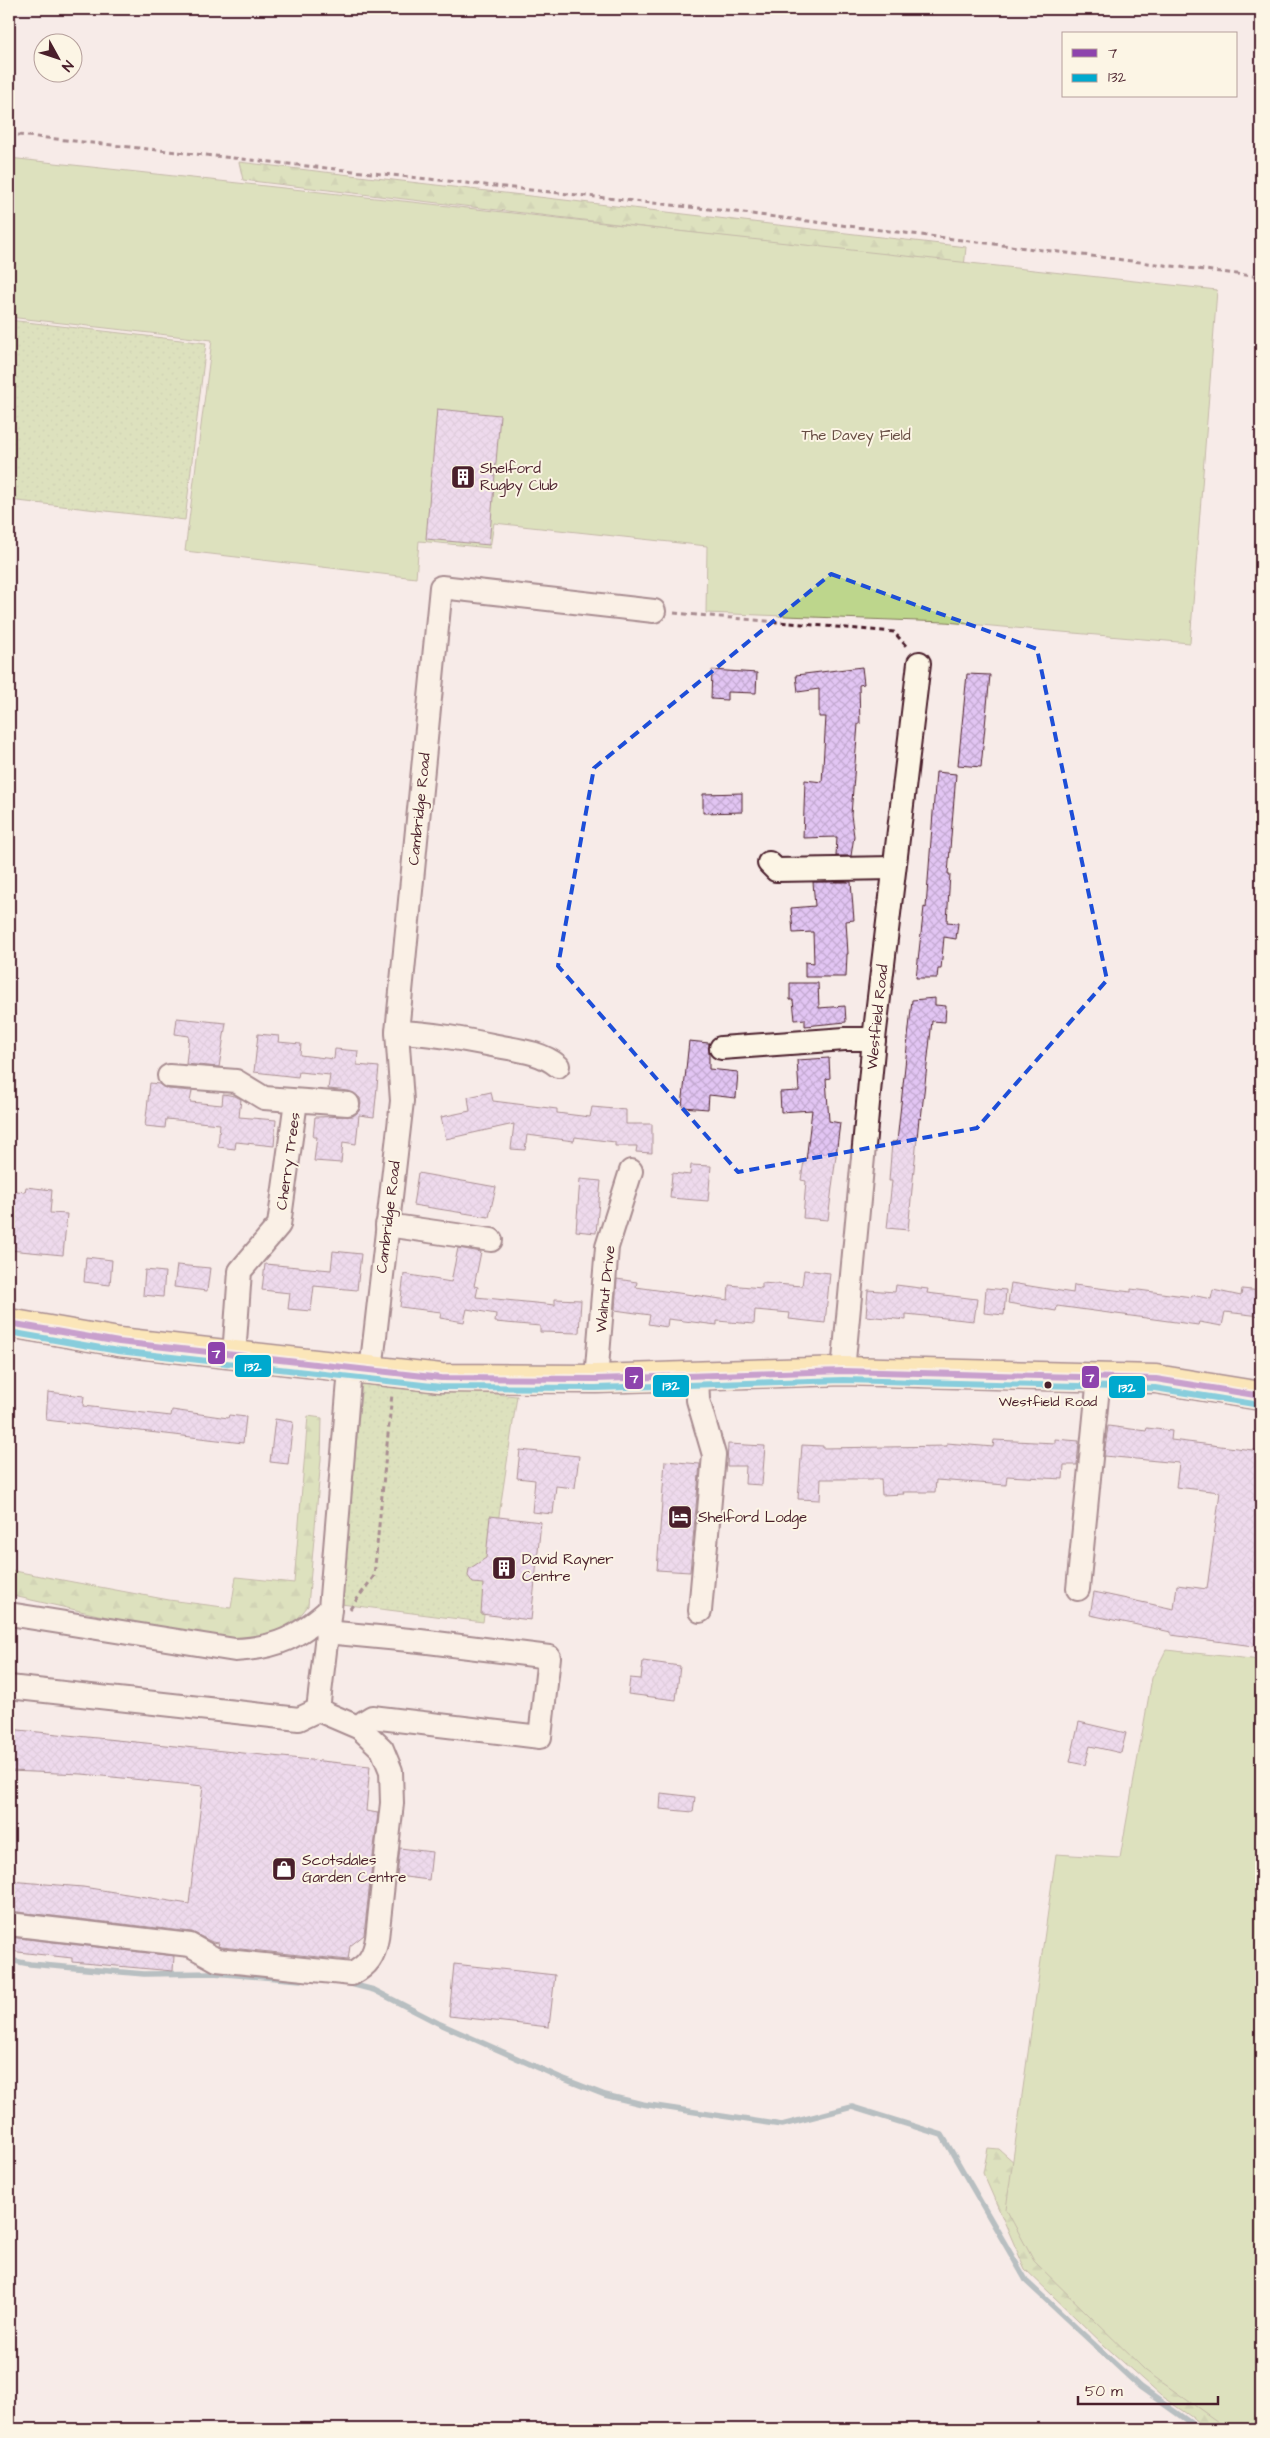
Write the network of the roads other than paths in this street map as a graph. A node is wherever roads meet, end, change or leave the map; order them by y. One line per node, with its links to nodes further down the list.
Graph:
1 (654, 611): 5 (street, Cambridge Road)
2 (920, 663): 4 (street, Westfield Road)
3 (769, 863): 4 (street)
4 (894, 868): 6 (street, Westfield Road)
5 (397, 1032): 8 (street); 13 (street, Cambridge Road)
6 (874, 1039): 7 (street); 18 (street, Westfield Road)
7 (721, 1048)
8 (558, 1066)
9 (169, 1076): 10 (street, Cherry Trees)
10 (296, 1101): 11 (street, Cherry Trees); 16 (street, Cherry Trees)
11 (348, 1104)
12 (631, 1172): 21 (street, Walnut Drive)
13 (387, 1224): 14 (street); 17 (street, Cambridge Road)
14 (492, 1240)
15 (9, 1323): 16 (main road)
16 (234, 1356): 17 (main road)
17 (372, 1371): 21 (main road); 24 (street, Cambridge Road)
18 (843, 1371): 19 (main road); 20 (main road)
19 (697, 1376): 21 (main road); 25 (street)
20 (1099, 1377): 22 (main road); 23 (street)
21 (596, 1380)
22 (1261, 1396)
23 (1078, 1589)
24 (330, 1609): 26 (street); 27 (street, Cambridge Road)
25 (700, 1611)
26 (9, 1614)
27 (336, 1633): 29 (street, Cambridge Road); 30 (street)
28 (9, 1687): 29 (street)
29 (318, 1710): 30 (street)
30 (360, 1728): 31 (street)
31 (9, 1924)

